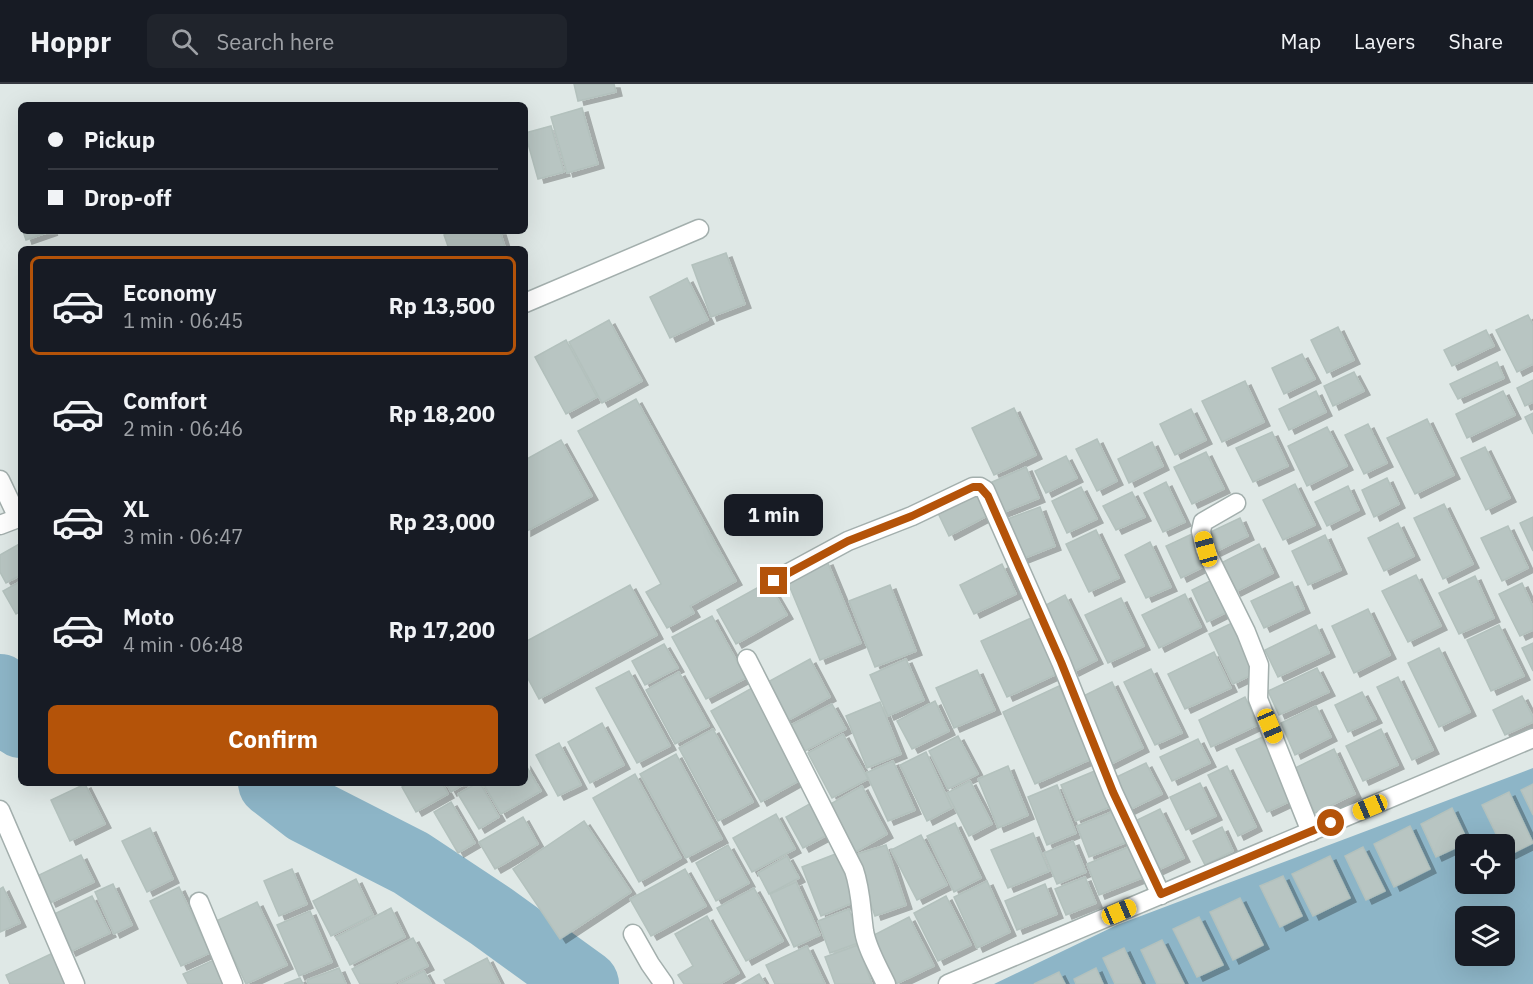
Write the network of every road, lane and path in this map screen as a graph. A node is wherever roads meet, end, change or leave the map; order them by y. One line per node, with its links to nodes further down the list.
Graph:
1 (699, 230): 2 (street)
2 (528, 302)
3 (0, 480): 5 (street)
4 (1236, 503): 12 (street)
5 (18, 514)
6 (18, 519): 7 (street)
7 (0, 525)
8 (774, 581): 13 (street)
9 (747, 659): 19 (street)
10 (1533, 738): 12 (street)
11 (0, 810): 16 (street)
12 (1311, 832): 13 (street)
13 (1161, 894): 20 (street)
14 (199, 902): 17 (street)
15 (633, 934): 18 (street)
16 (75, 984)
17 (233, 984)
18 (664, 984)
19 (886, 984)
20 (948, 984)

